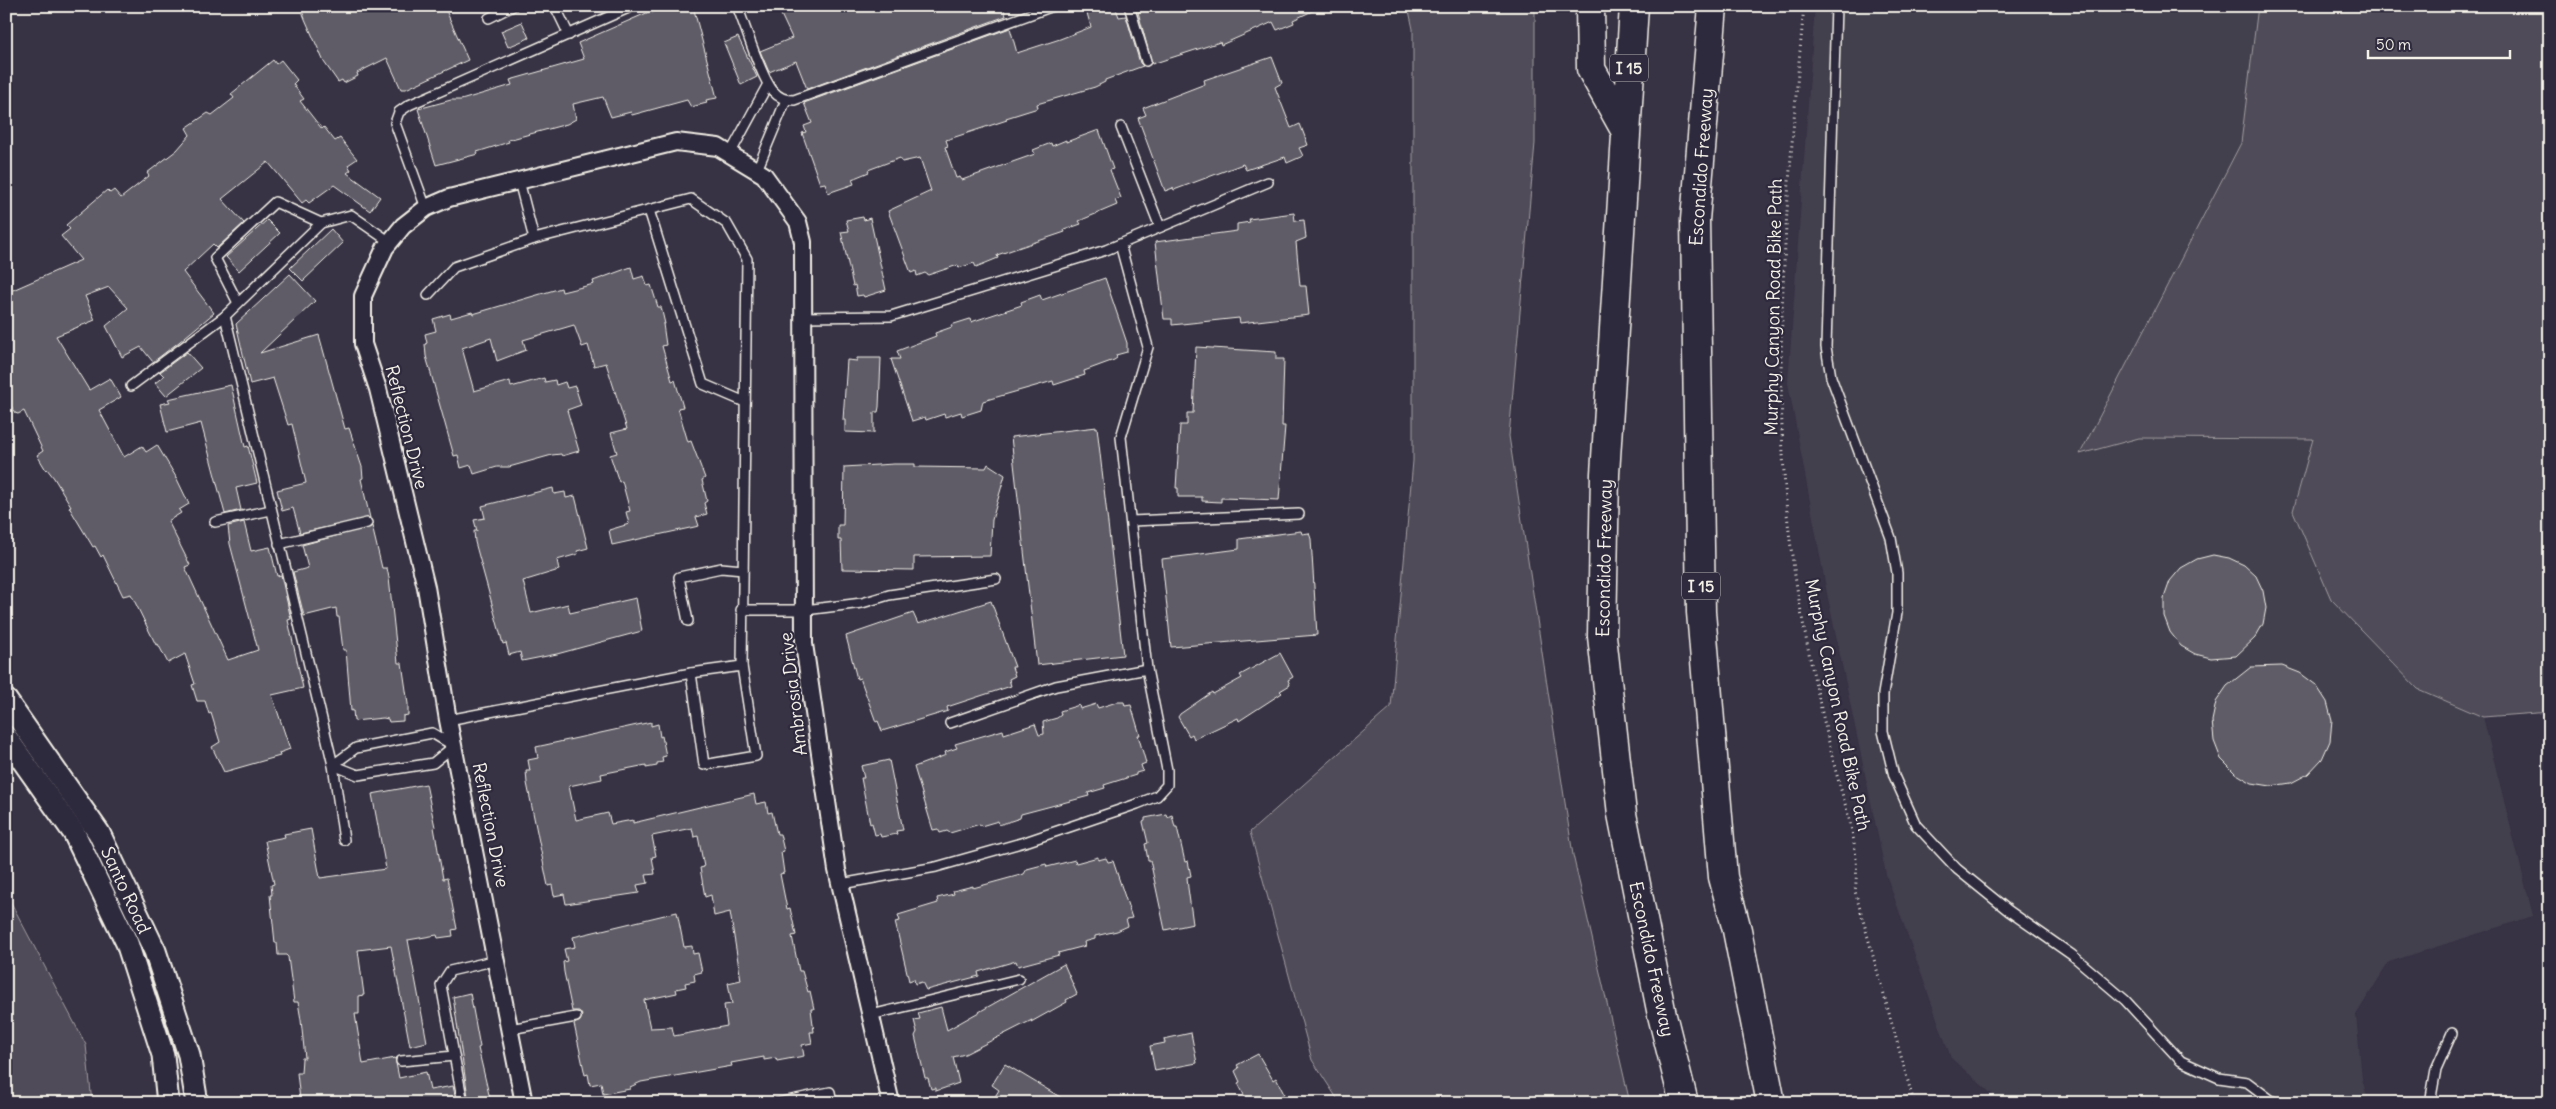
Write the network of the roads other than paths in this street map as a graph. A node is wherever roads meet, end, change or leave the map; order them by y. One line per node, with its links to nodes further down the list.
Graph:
1 (513, 6): 11 (lane)
2 (555, 6): 12 (lane)
3 (633, 6): 12 (lane)
4 (738, 6): 14 (lane)
5 (1053, 6): 15 (lane)
6 (1129, 6): 13 (lane)
7 (1590, 6): 17 (highway)
8 (1634, 6): 17 (highway, Escondido Freeway / I 15)
9 (1713, 6): 74 (highway, Escondido Freeway / I 15)
10 (1836, 6): 75 (lane)
11 (489, 18)
12 (568, 35): 22 (lane)
13 (1146, 61)
14 (768, 84): 15 (lane); 18 (lane)
15 (786, 100): 19 (lane)
16 (1121, 128): 25 (lane)
17 (1625, 130): 73 (highway, Escondido Freeway / I 15)
18 (730, 154): 19 (street, Reflection Drive); 20 (street, Reflection Drive)
19 (757, 170): 28 (street, Reflection Drive)
20 (519, 181): 22 (street, Reflection Drive); 26 (lane)
21 (1268, 182): 25 (lane)
22 (426, 208): 27 (street, Reflection Drive)
23 (649, 210): 26 (lane); 35 (lane); 35 (lane)
24 (321, 223): 27 (lane); 31 (lane); 31 (lane)
25 (1160, 227): 29 (lane)
26 (534, 239): 30 (lane)
27 (390, 242): 51 (street, Reflection Drive)
28 (803, 242): 33 (street, Ambrosia Drive)
29 (1120, 244): 33 (lane); 38 (lane)
30 (428, 295)
31 (238, 302): 32 (lane)
32 (225, 316): 34 (lane); 36 (lane)
33 (803, 317): 45 (street, Ambrosia Drive)
34 (131, 386)
35 (745, 402): 42 (lane)
36 (271, 510): 39 (lane); 41 (lane)
37 (1299, 514): 38 (lane)
38 (1131, 521): 48 (lane)
39 (215, 522)
40 (367, 522): 41 (lane)
41 (279, 544): 55 (lane)
42 (742, 570): 44 (lane); 46 (lane)
43 (996, 579): 45 (lane)
44 (741, 610): 45 (lane); 47 (lane)
45 (805, 610): 57 (street, Ambrosia Drive)
46 (688, 621)
47 (742, 666): 49 (lane); 49 (lane)
48 (1147, 669): 52 (lane); 57 (lane)
49 (691, 673): 51 (lane)
50 (6, 700): 67 (street, Santo Road)
51 (448, 720): 54 (street, Reflection Drive)
52 (950, 722)
53 (6, 737): 66 (street, Santo Road)
54 (454, 746): 55 (lane); 55 (lane); 58 (street, Reflection Drive)
55 (333, 765): 56 (lane)
56 (344, 840)
57 (841, 884): 60 (street, Ambrosia Drive)
58 (497, 960): 62 (street, Reflection Drive); 64 (lane)
59 (1019, 978): 60 (lane)
60 (871, 1015): 72 (street, Ambrosia Drive)
61 (576, 1017): 62 (lane)
62 (510, 1029): 69 (street, Reflection Drive)
63 (2452, 1033): 76 (lane)
64 (454, 1056): 65 (lane); 68 (lane)
65 (401, 1061)
66 (168, 1103)
67 (197, 1103)
68 (463, 1103)
69 (524, 1103)
70 (777, 1103): 71 (lane)
71 (832, 1103)
72 (891, 1103)
73 (1684, 1103)
74 (1771, 1103)
75 (2275, 1103)
76 (2430, 1103)

